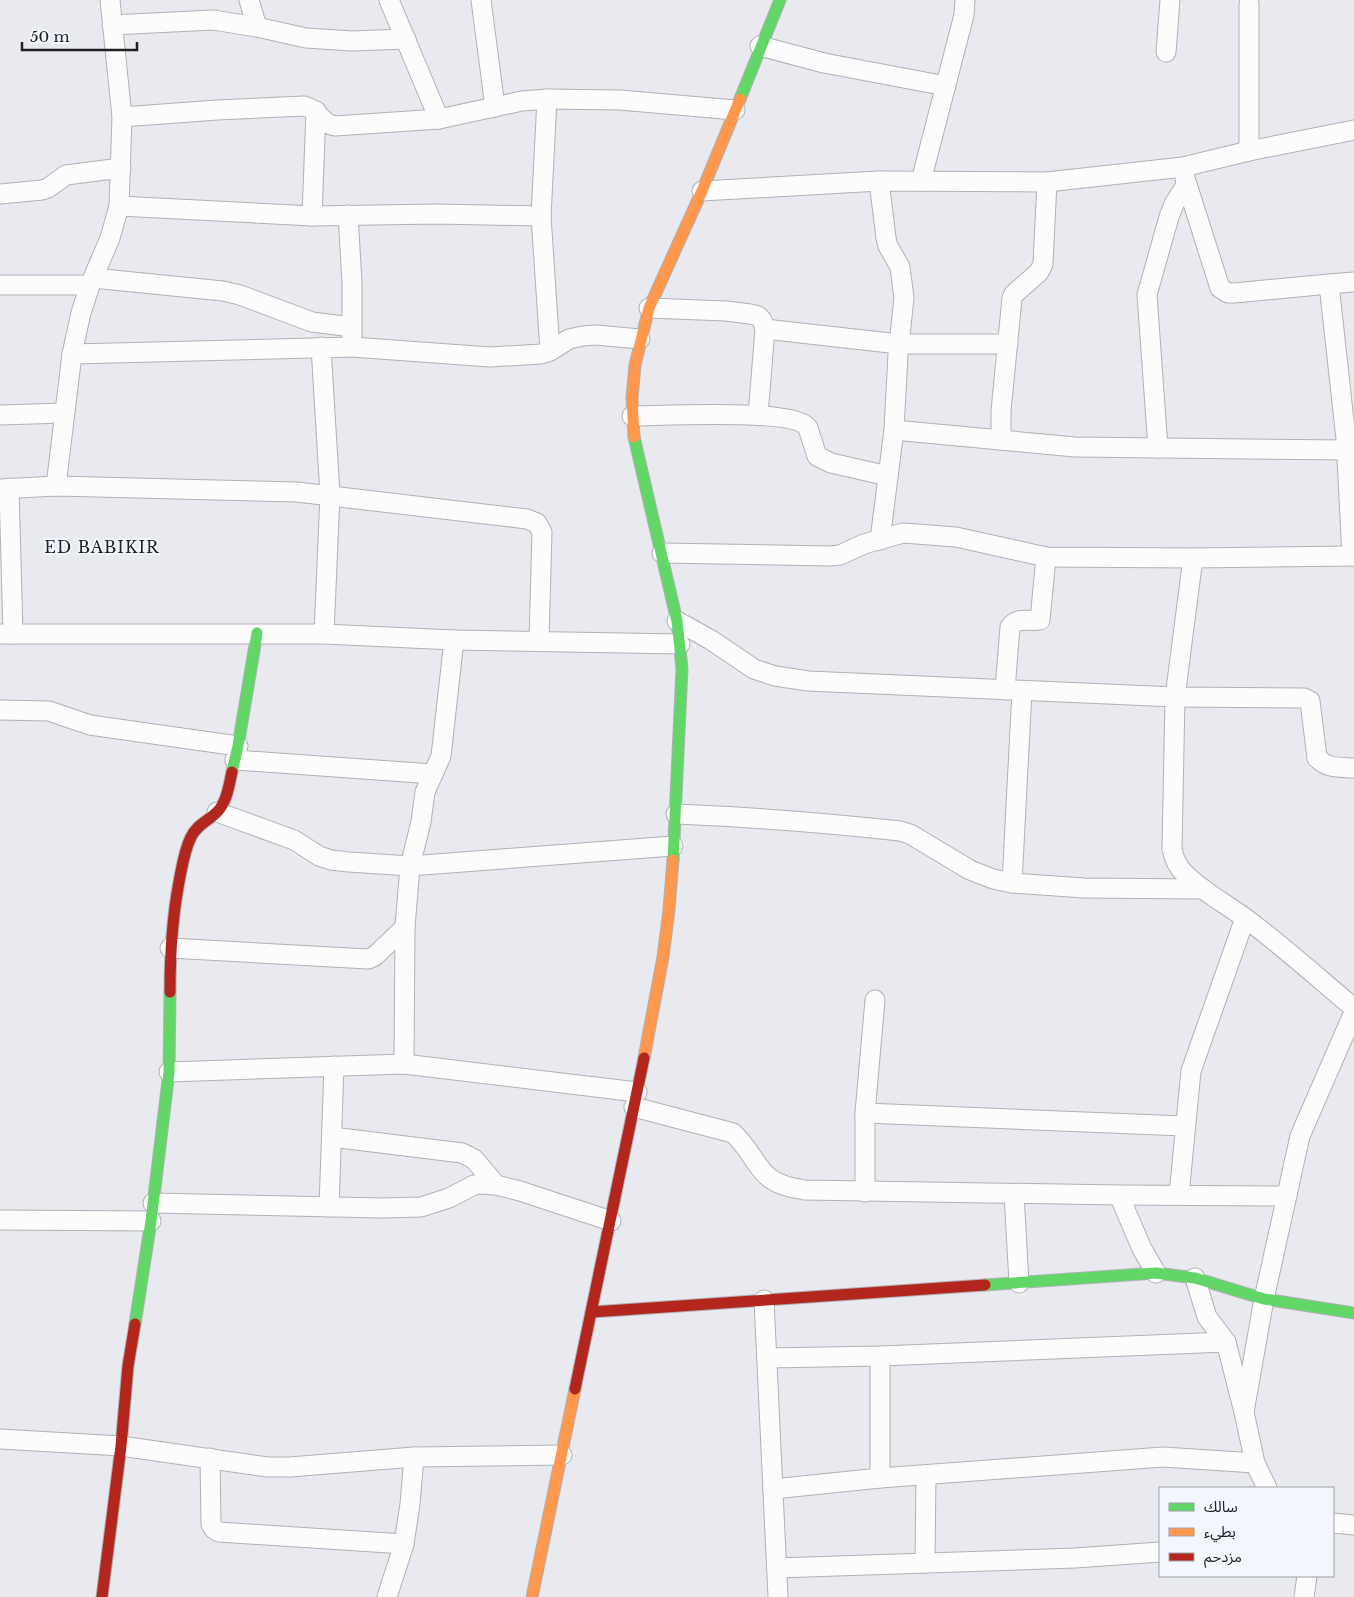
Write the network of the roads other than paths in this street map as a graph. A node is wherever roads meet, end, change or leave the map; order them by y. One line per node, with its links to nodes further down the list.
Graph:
1 (110, 0): 9 (street)
2 (249, 0): 10 (street)
3 (389, 0): 11 (street)
4 (481, 0): 16 (street)
5 (780, 0): 12 (street)
6 (966, 0): 14 (street)
7 (1170, 0): 13 (street)
8 (1249, 4): 22 (street)
9 (112, 25): 10 (street); 19 (street)
10 (257, 27): 11 (street)
11 (406, 39): 20 (street)
12 (760, 46): 14 (street); 17 (street)
13 (1166, 52)
14 (946, 86): 26 (street)
15 (547, 99): 16 (street); 17 (street); 33 (street)
16 (496, 107): 20 (street)
17 (735, 110): 28 (street)
18 (316, 111): 19 (street); 20 (street); 31 (street)
19 (122, 117): 23 (street)
20 (439, 119)
21 (1354, 130): 22 (street)
22 (1249, 151): 24 (street)
23 (121, 168): 29 (street); 30 (street)
24 (1185, 176): 27 (street); 36 (street); 55 (street)
25 (879, 181): 26 (street); 28 (street); 42 (street)
26 (921, 181): 27 (street)
27 (1047, 182): 43 (street)
28 (702, 191): 38 (street)
29 (0, 194)
30 (119, 206): 31 (street); 34 (street)
31 (312, 216): 32 (street)
32 (348, 216): 33 (street); 39 (street)
33 (541, 216): 46 (street)
34 (91, 282): 37 (street); 39 (street); 47 (street)
35 (1354, 282): 36 (street)
36 (1329, 284): 54 (street)
37 (0, 285)
38 (649, 308): 40 (street); 41 (street)
39 (352, 327): 45 (street)
40 (765, 329): 42 (street); 50 (street)
41 (640, 339): 46 (street); 51 (street)
42 (899, 344): 43 (street); 52 (street)
43 (1008, 344): 53 (street)
44 (321, 347): 45 (street); 47 (street); 59 (street)
45 (352, 347): 46 (street)
46 (550, 351)
47 (72, 354): 48 (street)
48 (64, 413): 49 (street); 57 (street)
49 (0, 415)
50 (758, 415): 51 (street); 56 (street)
51 (632, 416): 61 (street)
52 (894, 430): 53 (street); 56 (street)
53 (1001, 440): 55 (street)
54 (1349, 443): 55 (street); 62 (street)
55 (1158, 448)
56 (888, 476): 60 (street)
57 (56, 486): 58 (street); 59 (street)
58 (5, 489): 67 (street)
59 (330, 495): 68 (street); 70 (street)
60 (880, 540): 61 (street); 63 (street)
61 (662, 552): 65 (street)
62 (1353, 556): 64 (street)
63 (1046, 557): 64 (street); 72 (street)
64 (1193, 558): 73 (street)
65 (677, 621): 71 (street); 72 (street)
66 (257, 633): 67 (street); 68 (street); 75 (street)
67 (7, 634)
68 (324, 634): 69 (street)
69 (454, 640): 70 (street); 77 (street)
70 (538, 640): 71 (street)
71 (680, 644): 79 (street)
72 (1014, 691): 73 (street); 82 (street)
73 (1175, 697): 76 (street); 83 (street)
74 (0, 710): 75 (street)
75 (237, 753): 77 (street); 78 (street)
76 (1354, 768)
77 (433, 774): 81 (street)
78 (217, 812): 81 (street); 86 (street)
79 (676, 814): 80 (street); 82 (street)
80 (673, 846): 81 (street); 92 (street)
81 (410, 866): 85 (street)
82 (1012, 883): 83 (street)
83 (1203, 889): 84 (street)
84 (1245, 918): 88 (street); 94 (street)
85 (405, 927): 86 (street); 89 (street)
86 (170, 948): 91 (street)
87 (875, 1000): 93 (street)
88 (1354, 1010): 101 (street)
89 (404, 1064): 90 (street); 92 (street)
90 (334, 1066): 91 (street); 95 (street)
91 (169, 1072): 103 (street)
92 (635, 1099): 97 (street); 105 (street)
93 (865, 1113): 94 (street); 97 (street)
94 (1184, 1126): 100 (street)
95 (332, 1137): 96 (street); 102 (street)
96 (496, 1185): 102 (street); 105 (street)
97 (865, 1192): 98 (street)
98 (1014, 1194): 99 (street); 108 (street)
99 (1119, 1195): 100 (street); 106 (street)
100 (1179, 1195): 101 (street)
101 (1286, 1196): 109 (street)
102 (329, 1207): 103 (street)
103 (152, 1212): 104 (street); 118 (street)
104 (0, 1220)
105 (612, 1221): 111 (street)
106 (1156, 1273): 107 (street); 108 (street)
107 (1195, 1278): 109 (street); 113 (street)
108 (1019, 1283): 110 (street)
109 (1264, 1299): 112 (street); 116 (street)
110 (764, 1300): 111 (street); 115 (street)
111 (592, 1312): 119 (street)
112 (1354, 1313)
113 (1226, 1342): 114 (street); 116 (street)
114 (880, 1356): 115 (street); 124 (street)
115 (767, 1358): 126 (street)
116 (1244, 1412): 122 (street)
117 (0, 1439): 118 (street)
118 (121, 1446): 120 (street); 134 (street)
119 (562, 1455): 121 (street); 136 (street)
120 (210, 1458): 121 (street); 129 (street)
121 (414, 1458): 129 (street)
122 (1255, 1463): 123 (street); 125 (street)
123 (926, 1475): 124 (street); 131 (street)
124 (880, 1478): 126 (street)
125 (1267, 1487)
126 (773, 1489): 132 (street)
127 (1334, 1523): 128 (street)
128 (1354, 1525)
129 (404, 1544): 135 (street)
130 (1159, 1552): 131 (street)
131 (925, 1563): 132 (street)
132 (777, 1568): 137 (street)
133 (1307, 1577): 138 (street)
134 (102, 1597)
135 (387, 1597)
136 (532, 1597)
137 (778, 1597)
138 (1304, 1597)

